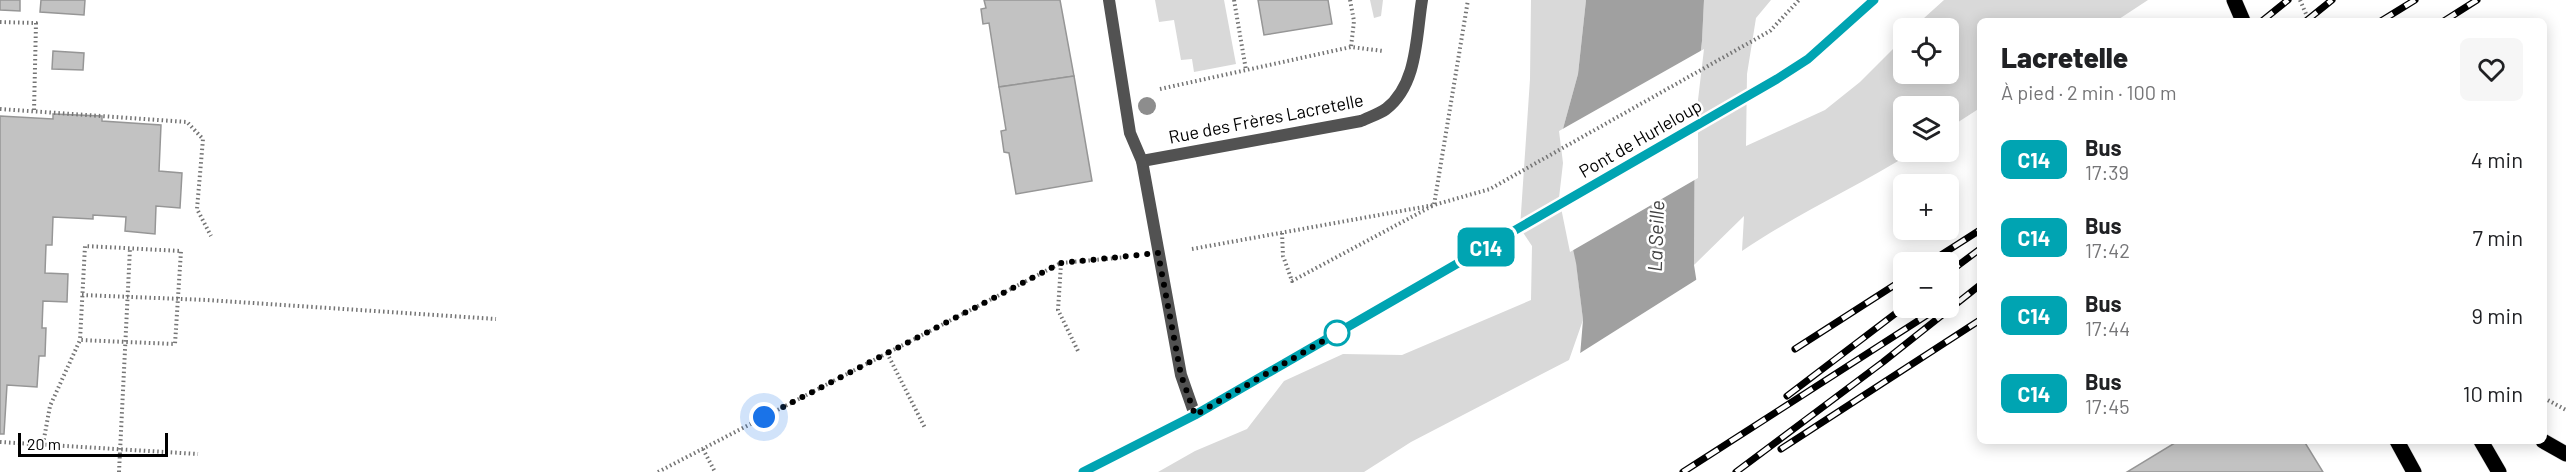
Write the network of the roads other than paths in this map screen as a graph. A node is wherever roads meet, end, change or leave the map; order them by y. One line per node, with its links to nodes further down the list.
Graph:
1 (1109, 0): 6 (street)
2 (1422, 0): 6 (street, Rue des Frères Lacretelle)
3 (2234, 0): 5 (main road)
4 (1867, 2): 7 (main road, Pont de Hurleloup)
5 (2242, 18)
6 (1142, 161): 7 (street)
7 (1195, 415): 12 (main road)
8 (2399, 444): 13 (main road)
9 (2483, 444): 14 (main road)
10 (2547, 444): 11 (main road)
11 (2566, 454)
12 (1083, 472)
13 (2414, 472)
14 (2499, 472)

